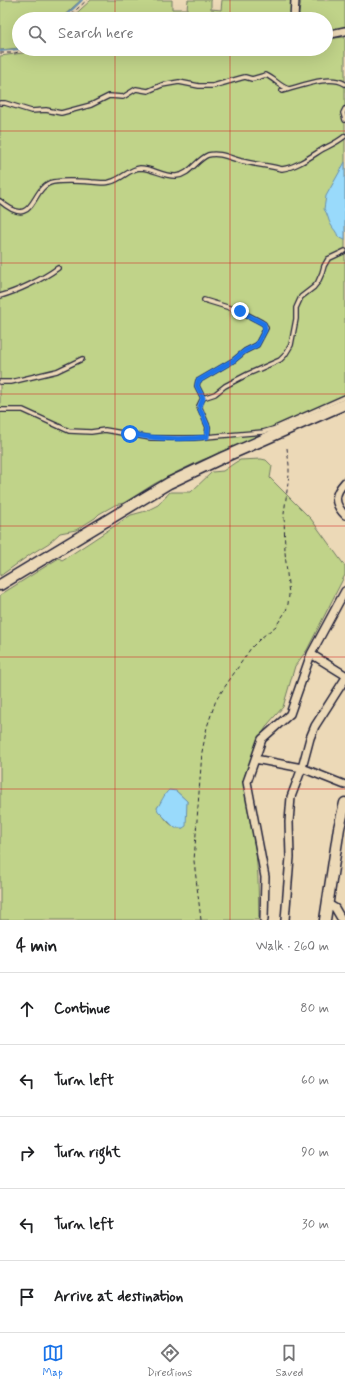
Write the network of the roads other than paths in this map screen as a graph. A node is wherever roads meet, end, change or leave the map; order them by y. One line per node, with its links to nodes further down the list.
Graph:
1 (295, 0): 2 (street)
2 (294, 12)
3 (345, 31): 4 (street)
4 (333, 34)
5 (345, 84): 6 (lane)
6 (289, 89): 7 (lane); 8 (lane)
7 (282, 91)
8 (0, 103)
9 (345, 109): 10 (lane)
10 (345, 120)
11 (345, 136): 12 (lane)
12 (0, 201)
13 (345, 251): 20 (lane)
14 (58, 268): 15 (lane)
15 (0, 296)
16 (204, 300): 20 (lane)
17 (82, 359): 18 (lane)
18 (0, 382)
19 (345, 397): 23 (lane)
20 (203, 398): 23 (lane)
21 (345, 404): 26 (street)
22 (0, 410): 23 (lane)
23 (207, 437)
24 (345, 482): 25 (street)
25 (345, 515)
26 (0, 585)
27 (345, 591): 28 (street)
28 (310, 654): 29 (street); 31 (street)
29 (345, 675)
30 (345, 679): 32 (street)
31 (255, 759): 32 (street); 36 (street)
32 (302, 768): 33 (street); 37 (street)
33 (345, 785)
34 (345, 804): 35 (street)
35 (328, 904): 38 (street); 39 (street)
36 (264, 920)
37 (286, 920)
38 (325, 920)
39 (342, 920)

